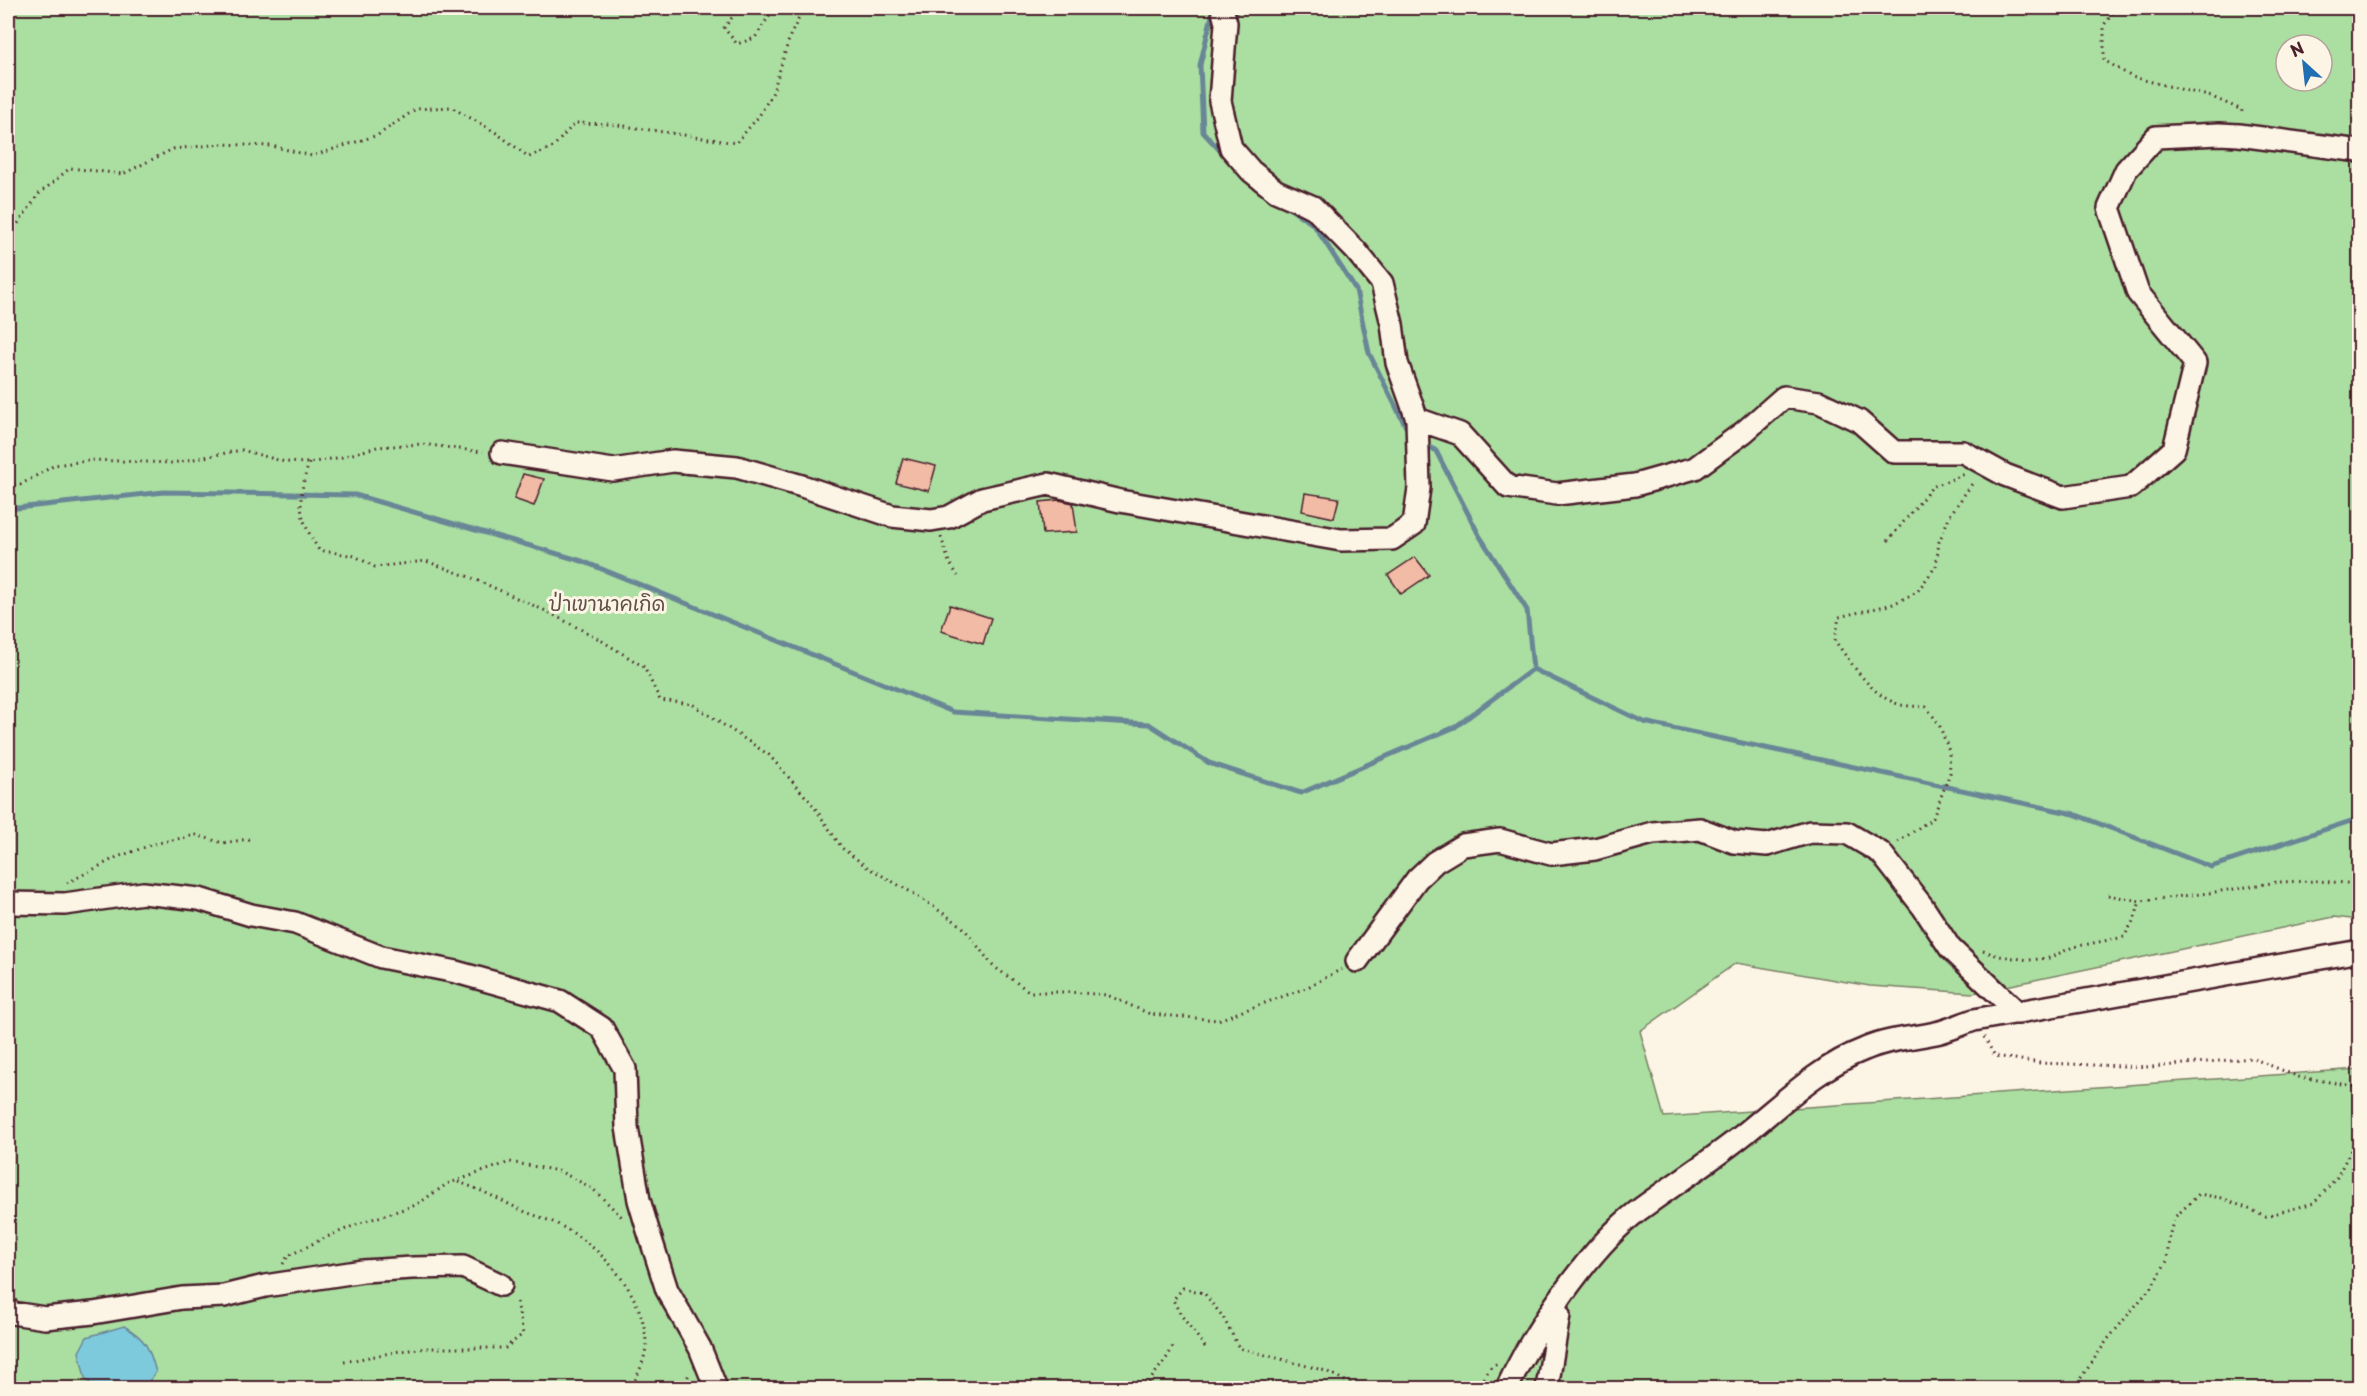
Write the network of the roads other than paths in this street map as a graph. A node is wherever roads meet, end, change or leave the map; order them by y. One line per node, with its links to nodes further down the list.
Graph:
1 (1222, 8): 3 (street)
2 (2360, 151): 3 (street)
3 (1417, 419): 4 (street)
4 (502, 453)
5 (8, 903): 12 (street)
6 (2360, 951): 8 (street)
7 (1357, 962): 8 (street)
8 (2018, 1013): 13 (street)
9 (501, 1285): 10 (street)
10 (9, 1312)
11 (1559, 1316): 14 (street)
12 (716, 1389)
13 (1507, 1389)
14 (1547, 1389)

